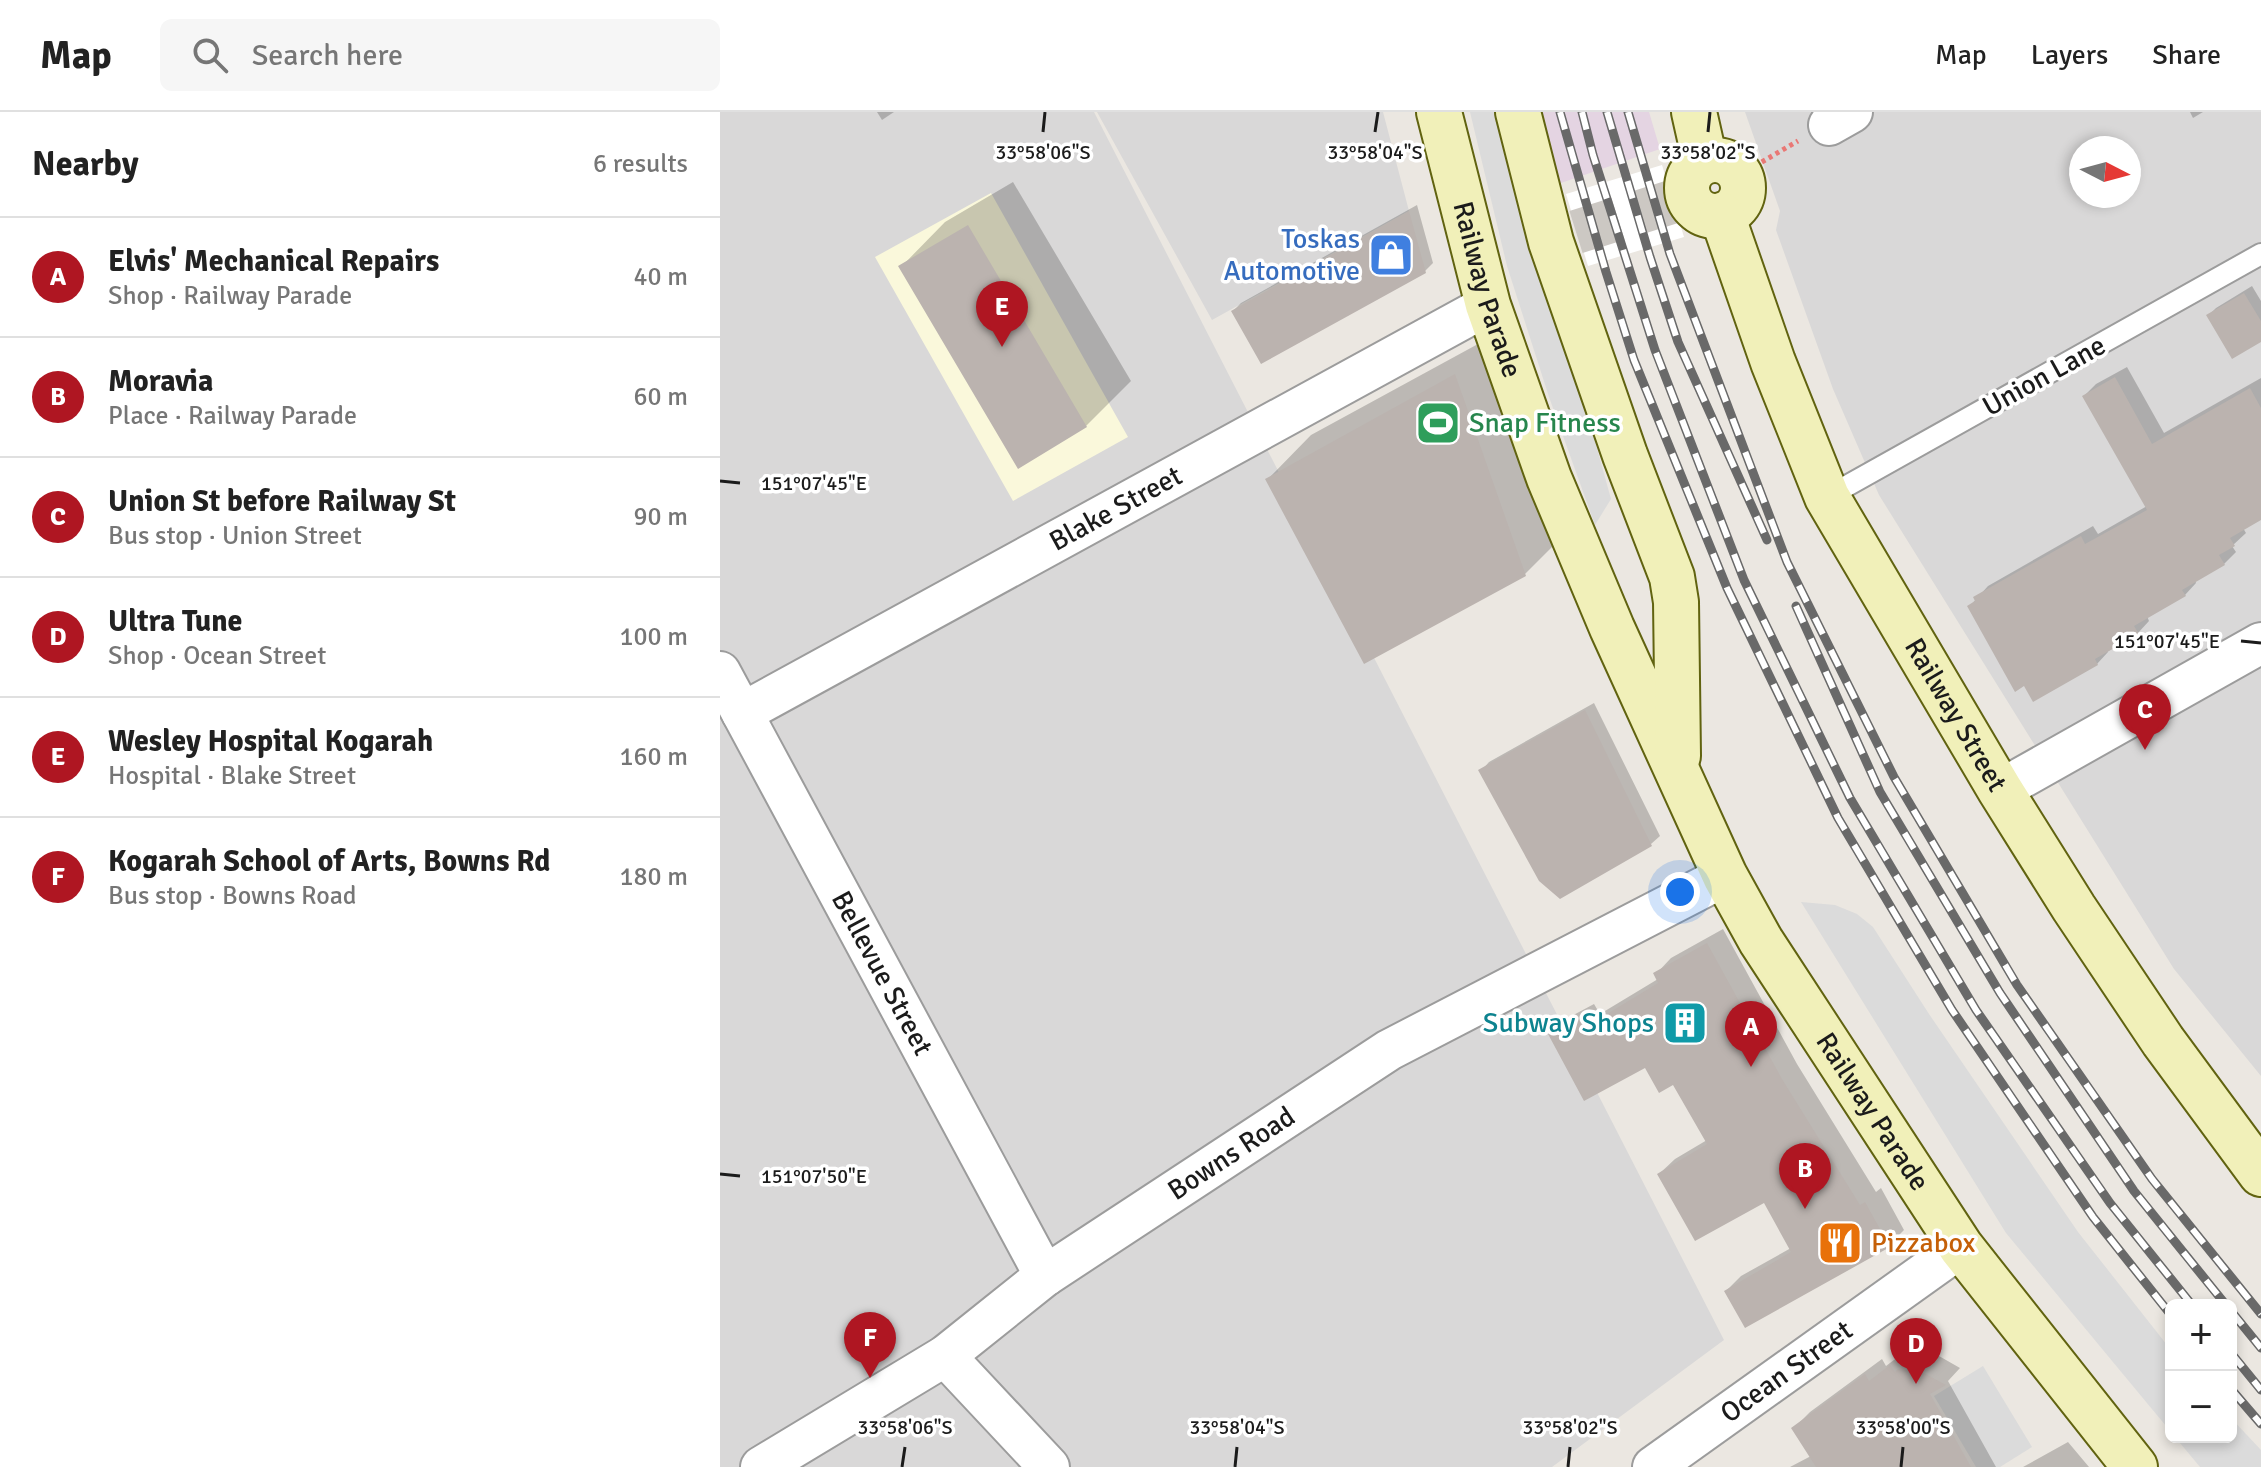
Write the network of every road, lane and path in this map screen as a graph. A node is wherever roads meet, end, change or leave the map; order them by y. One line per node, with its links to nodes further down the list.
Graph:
1 (1439, 112): 7 (main road, Railway Parade)
2 (1518, 112): 9 (main road, Railway Parade)
3 (1694, 112): 5 (main road, Railway Street)
4 (1841, 118): 5 (path)
5 (1707, 190): 8 (main road, Railway Street)
6 (2261, 254): 8 (lane, Union Lane)
7 (1488, 305): 10 (main road, Railway Parade); 13 (street, Blake Street)
8 (1827, 497): 15 (main road, Railway Street)
9 (1662, 548): 10 (main road); 14 (main road, Railway Parade)
10 (1612, 628): 14 (main road, Railway Parade)
11 (2261, 643): 15 (street)
12 (720, 672): 13 (street, Bellevue Street)
13 (742, 713): 19 (street, Bellevue Street)
14 (1678, 770): 16 (main road, Railway Parade)
15 (2000, 790): 17 (main road, Railway Street)
16 (1725, 876): 18 (main road, Railway Parade); 19 (street, Bowns Road)
17 (2261, 1174)
18 (1961, 1247): 23 (street, Ocean Street); 24 (main road, Railway Parade)
19 (1045, 1276): 20 (street, Bowns Road)
20 (945, 1356): 21 (street, Bowns Road); 22 (street)
21 (761, 1467)
22 (1049, 1467)
23 (1653, 1467)
24 (2135, 1467)

